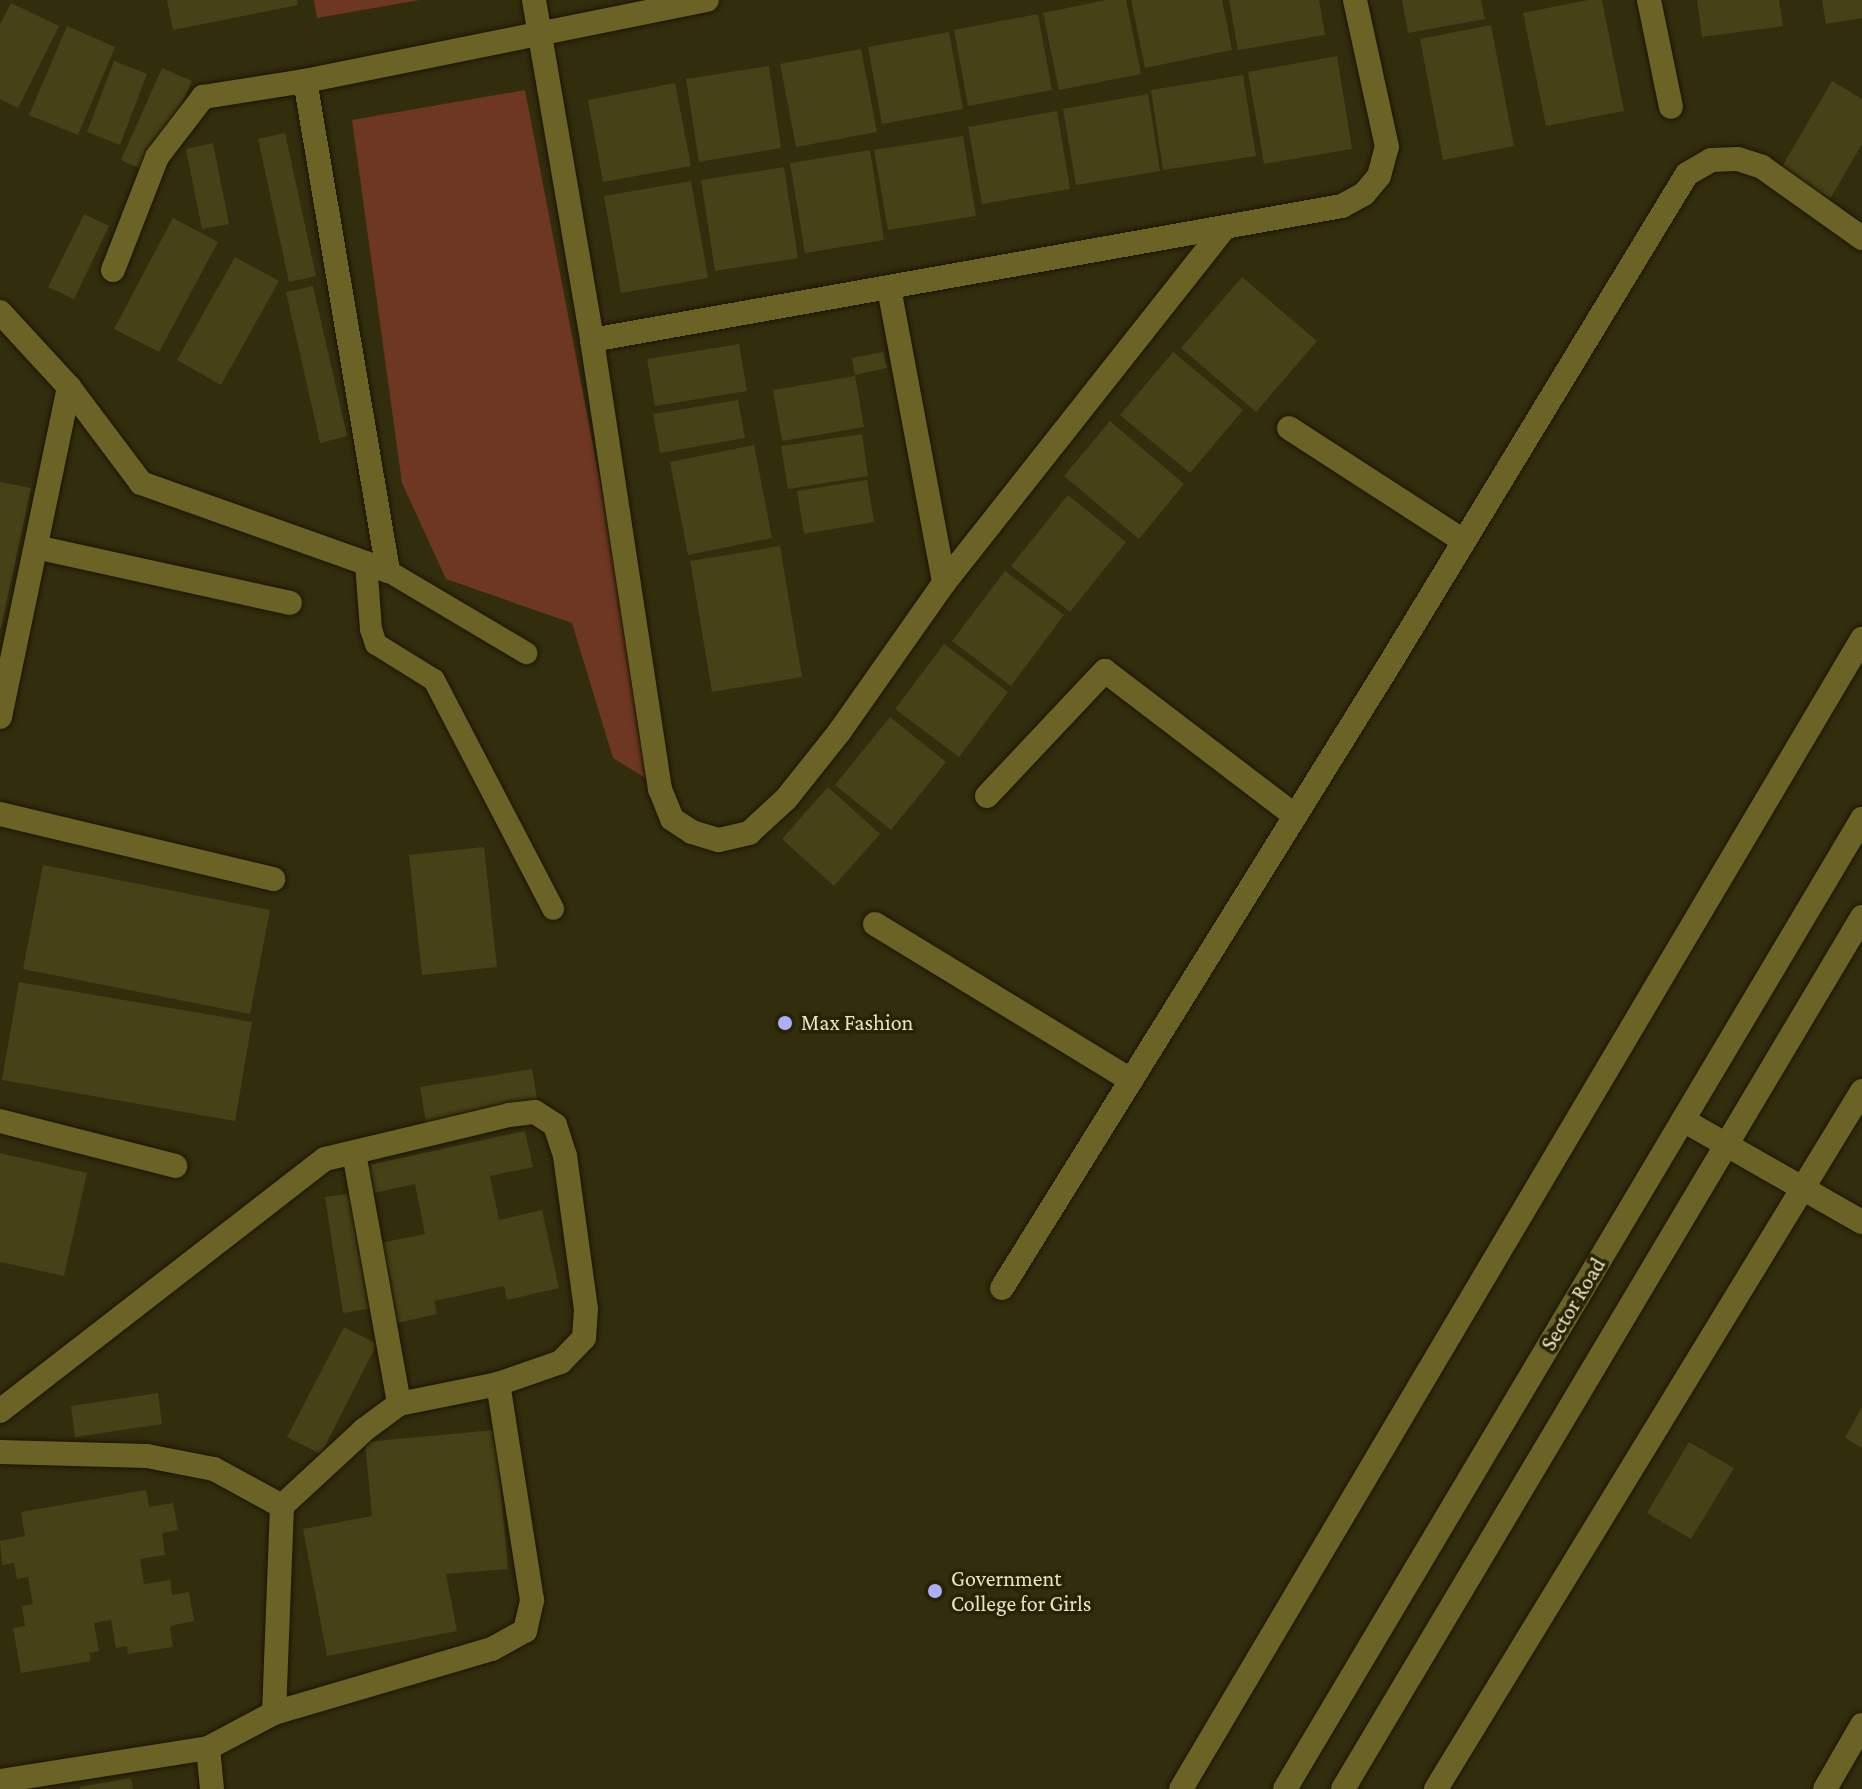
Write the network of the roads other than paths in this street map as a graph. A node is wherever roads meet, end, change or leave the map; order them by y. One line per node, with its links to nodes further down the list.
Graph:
1 (534, 0): 5 (street)
2 (707, 0): 5 (street)
3 (1355, 0): 8 (street)
4 (1649, 0): 7 (street)
5 (540, 33): 6 (street); 13 (street)
6 (305, 81): 10 (street); 18 (street)
7 (1671, 107)
8 (1224, 229): 11 (street); 19 (street)
9 (1862, 238): 16 (street)
10 (113, 270)
11 (889, 288): 13 (street); 19 (street)
12 (0, 312): 14 (street)
13 (592, 340): 19 (street)
14 (69, 387): 17 (street); 18 (street)
15 (1289, 428): 16 (street)
16 (1464, 541): 26 (street)
17 (36, 547): 20 (street); 23 (street)
18 (377, 567): 22 (lane); 29 (lane)
19 (944, 583)
20 (290, 603)
21 (1862, 639): 52 (street)
22 (526, 653)
23 (0, 717)
24 (987, 796): 26 (street)
25 (0, 814): 28 (street)
26 (1295, 816): 32 (street)
27 (1862, 819): 34 (street, Sector Road)
28 (273, 879)
29 (553, 909)
30 (1862, 917): 36 (street)
31 (875, 924): 32 (street)
32 (1131, 1080): 41 (street)
33 (1862, 1091): 39 (street)
34 (1683, 1120): 36 (street); 53 (street, Sector Road)
35 (0, 1121): 38 (street)
36 (1726, 1146): 39 (street); 54 (street)
37 (354, 1153): 42 (street); 43 (street); 44 (street)
38 (175, 1166)
39 (1801, 1187): 40 (street); 55 (street)
40 (1862, 1222)
41 (1002, 1288)
42 (498, 1384): 43 (street); 47 (street)
43 (399, 1404): 46 (street)
44 (0, 1411)
45 (0, 1452): 46 (street)
46 (282, 1506): 47 (street)
47 (274, 1713): 49 (street)
48 (1862, 1725): 56 (street)
49 (208, 1748): 50 (street); 51 (street)
50 (0, 1781)
51 (212, 1789)
52 (1181, 1789)
53 (1285, 1789)
54 (1343, 1789)
55 (1436, 1789)
56 (1825, 1789)

